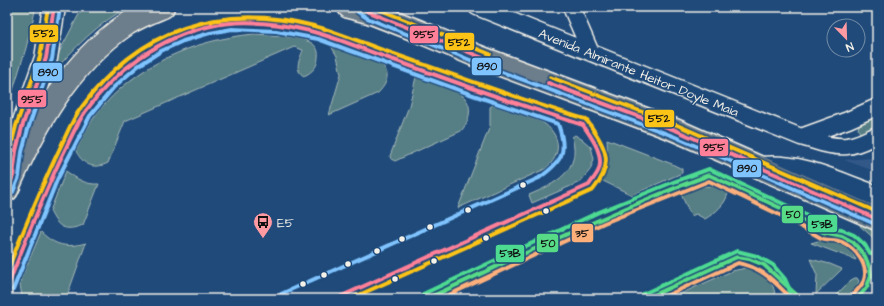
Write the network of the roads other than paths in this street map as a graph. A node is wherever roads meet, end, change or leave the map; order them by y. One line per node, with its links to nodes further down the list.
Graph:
1 (54, 7): 13 (main road)
2 (163, 7): 13 (highway)
3 (477, 7): 6 (street, Avenida Almirante Heitor Doyle Maia)
4 (571, 7): 6 (street)
5 (360, 9): 12 (highway)
6 (591, 54): 10 (street, Avenida Almirante Heitor Doyle Maia)
7 (877, 107): 8 (street)
8 (848, 120): 10 (street); 11 (street)
9 (877, 135): 11 (street, Avenida Almirante Heitor Doyle Maia)
10 (801, 137): 11 (street, Avenida Almirante Heitor Doyle Maia)
11 (857, 144)
12 (762, 168): 14 (main road); 15 (highway)
13 (10, 183)
14 (877, 196)
15 (877, 218)

